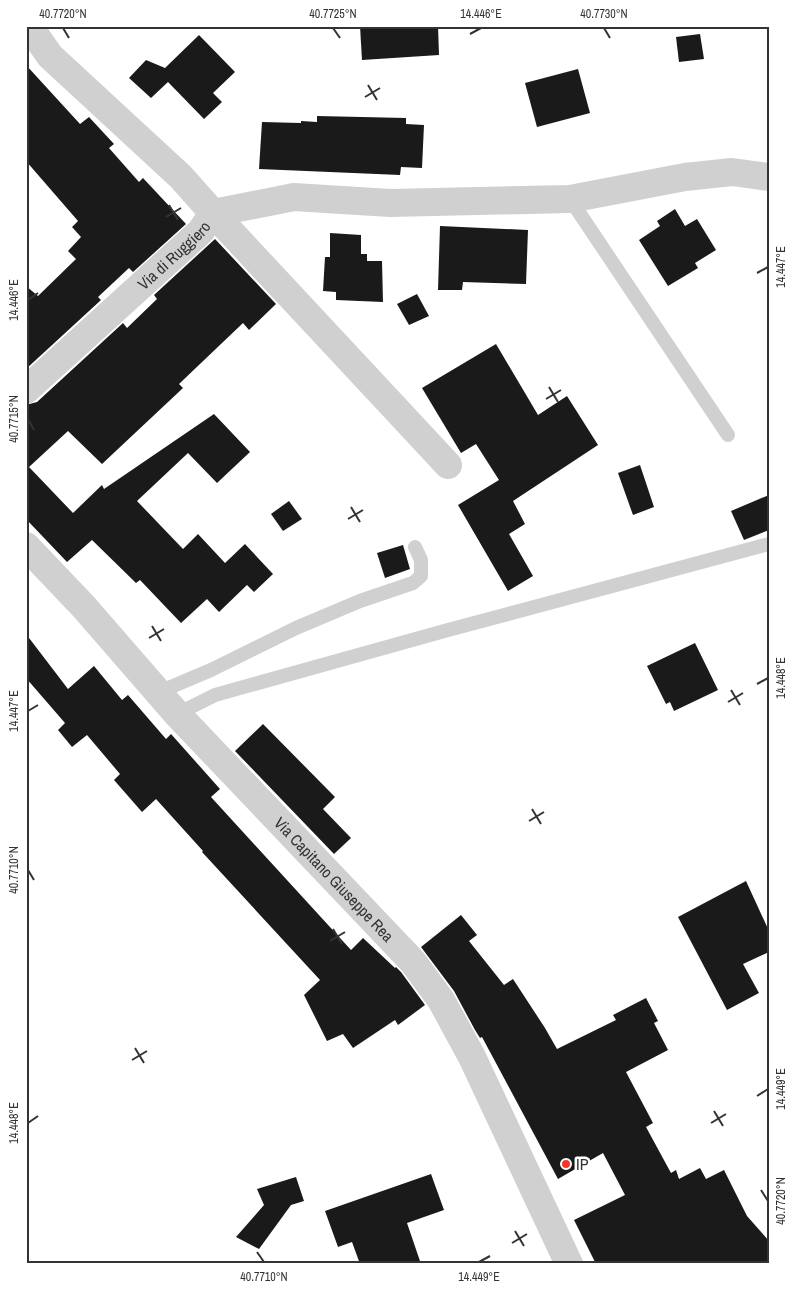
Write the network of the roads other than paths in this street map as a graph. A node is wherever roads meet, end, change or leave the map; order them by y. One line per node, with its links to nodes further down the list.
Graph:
1 (29, 26): 4 (street, Via di Ruggiero)
2 (769, 177): 3 (street)
3 (570, 199): 4 (street); 6 (lane)
4 (213, 213): 5 (street, Via di Ruggiero); 7 (street)
5 (26, 390)
6 (728, 435)
7 (448, 465)
8 (769, 544): 12 (lane)
9 (26, 546): 11 (street, Via Capitano Giuseppe Rea)
10 (416, 547): 11 (lane)
11 (159, 692): 12 (street, Via Capitano Giuseppe Rea)
12 (177, 714): 13 (street, Via Capitano Giuseppe Rea)
13 (569, 1264)

